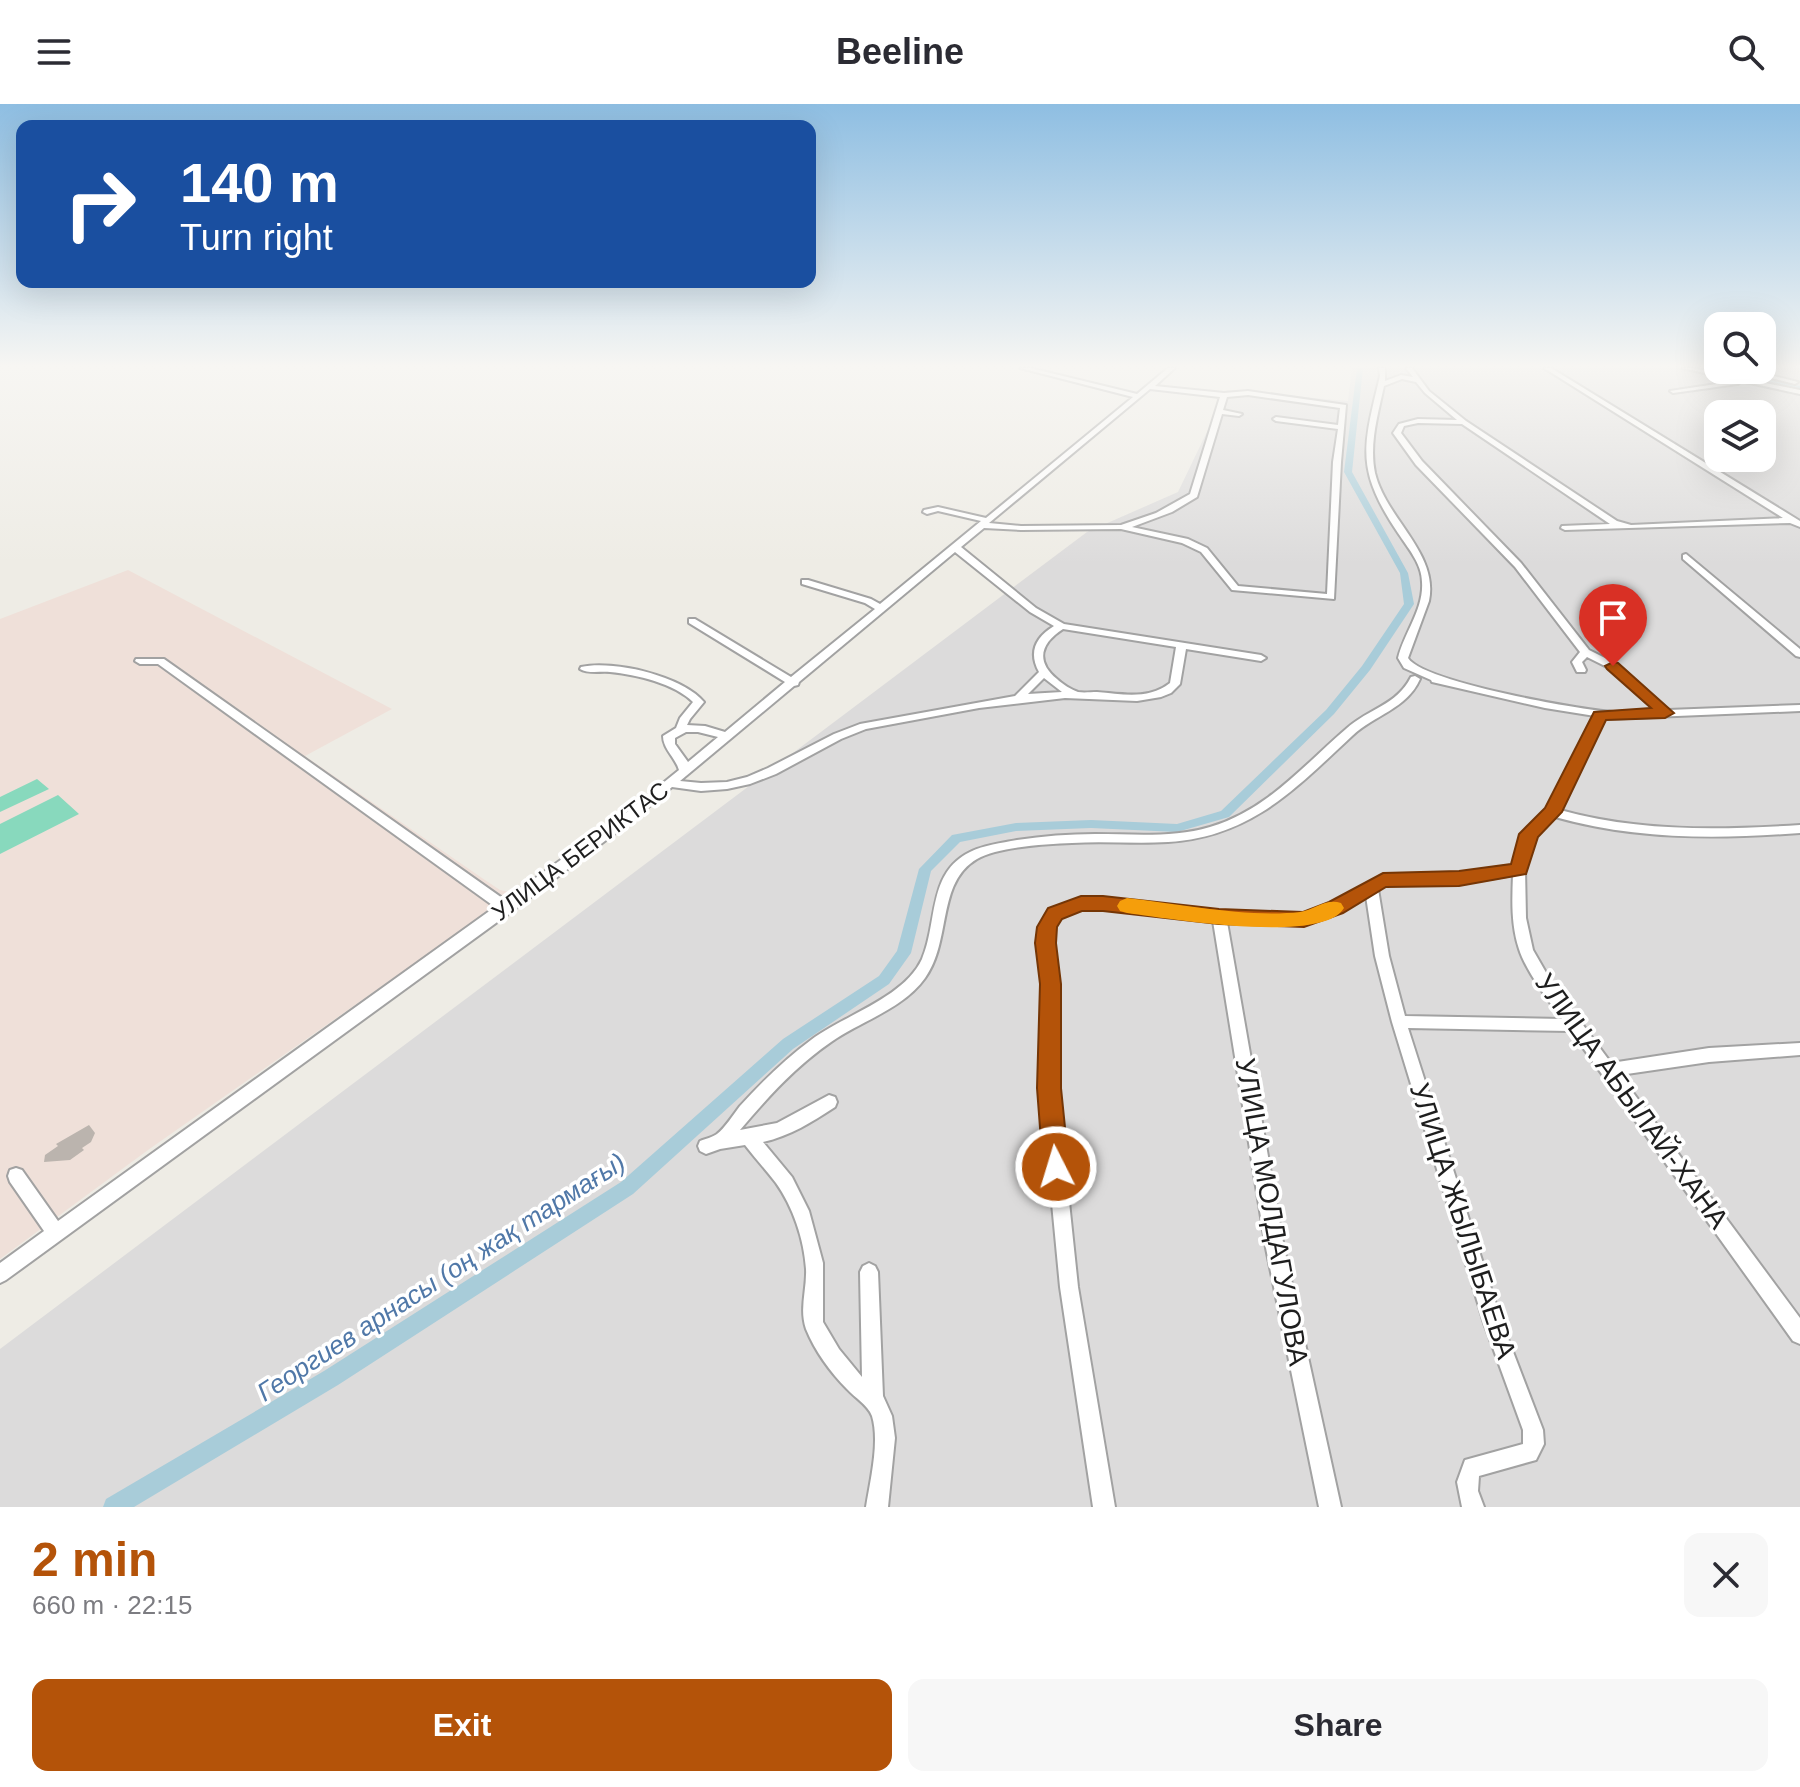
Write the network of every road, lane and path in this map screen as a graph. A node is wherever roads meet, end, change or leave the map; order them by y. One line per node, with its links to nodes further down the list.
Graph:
1 (1091, 433): 9 (street, УЛИЦА БЕРИКТАС)
2 (1213, 433): 12 (street)
3 (1341, 433): 12 (street)
4 (1371, 433): 27 (street)
5 (1397, 433): 21 (street)
6 (1481, 433): 11 (street)
7 (1652, 433): 10 (street)
8 (927, 512): 9 (street)
9 (983, 522): 12 (street); 14 (street, УЛИЦА БЕРИКТАС)
10 (1796, 523): 11 (street)
11 (1621, 526): 13 (street)
12 (1121, 527)
13 (1565, 528)
14 (955, 547): 17 (street, УЛИЦА БЕРИКТАС); 19 (street)
15 (1686, 557): 22 (street)
16 (805, 582): 17 (street)
17 (882, 609): 29 (street, УЛИЦА БЕРИКТАС)
18 (692, 621): 29 (street)
19 (1061, 626): 20 (street); 28 (street)
20 (1181, 646): 23 (street); 30 (street)
21 (1585, 652): 26 (street); 33 (street)
22 (1800, 654)
23 (1261, 658)
24 (140, 661): 43 (street)
25 (585, 669): 35 (street)
26 (1581, 670)
27 (1412, 672): 34 (street); 51 (street)
28 (1043, 673): 30 (street); 31 (street)
29 (794, 683): 36 (street, УЛИЦА БЕРИКТАС)
30 (1075, 695): 31 (street)
31 (1018, 699): 38 (street)
32 (1800, 708): 33 (street)
33 (1665, 713): 34 (street)
34 (1605, 714): 39 (street, УЛИЦА АБЫЛАЙ-ХАНА)
35 (681, 728): 36 (street); 37 (street)
36 (728, 737): 37 (street, УЛИЦА БЕРИКТАС)
37 (685, 771): 38 (street, УЛИЦА БЕРИКТАС)
38 (670, 783): 43 (street, УЛИЦА БЕРИКТАС)
39 (1553, 812): 40 (street); 41 (street, УЛИЦА АБЫЛАЙ-ХАНА)
40 (1800, 829)
41 (1519, 869): 42 (street); 46 (street, УЛИЦА АБЫЛАЙ-ХАНА)
42 (1372, 889): 44 (street); 45 (street, УЛИЦА ЖЫЛЫБАЕВА)
43 (506, 908): 54 (street, УЛИЦА БЕРИКТАС)
44 (1219, 917): 60 (street); 61 (street, УЛИЦА МОЛДАГУЛОВА)
45 (1399, 1022): 46 (street); 62 (street, УЛИЦА ЖЫЛЫБАЕВА)
46 (1576, 1025): 48 (street, УЛИЦА АБЫЛАЙ-ХАНА)
47 (1800, 1049): 48 (street)
48 (1608, 1070): 57 (street, УЛИЦА АБЫЛАЙ-ХАНА)
49 (829, 1102): 50 (street)
50 (749, 1136): 51 (street); 58 (street)
51 (724, 1138): 52 (street)
52 (706, 1146)
53 (16, 1176): 54 (street)
54 (56, 1233): 56 (street, УЛИЦА БЕРИКТАС)
55 (869, 1272): 58 (street)
56 (0, 1274)
57 (1800, 1334)
58 (873, 1400): 59 (street)
59 (877, 1507)
60 (1104, 1507)
61 (1330, 1507)
62 (1473, 1507)

